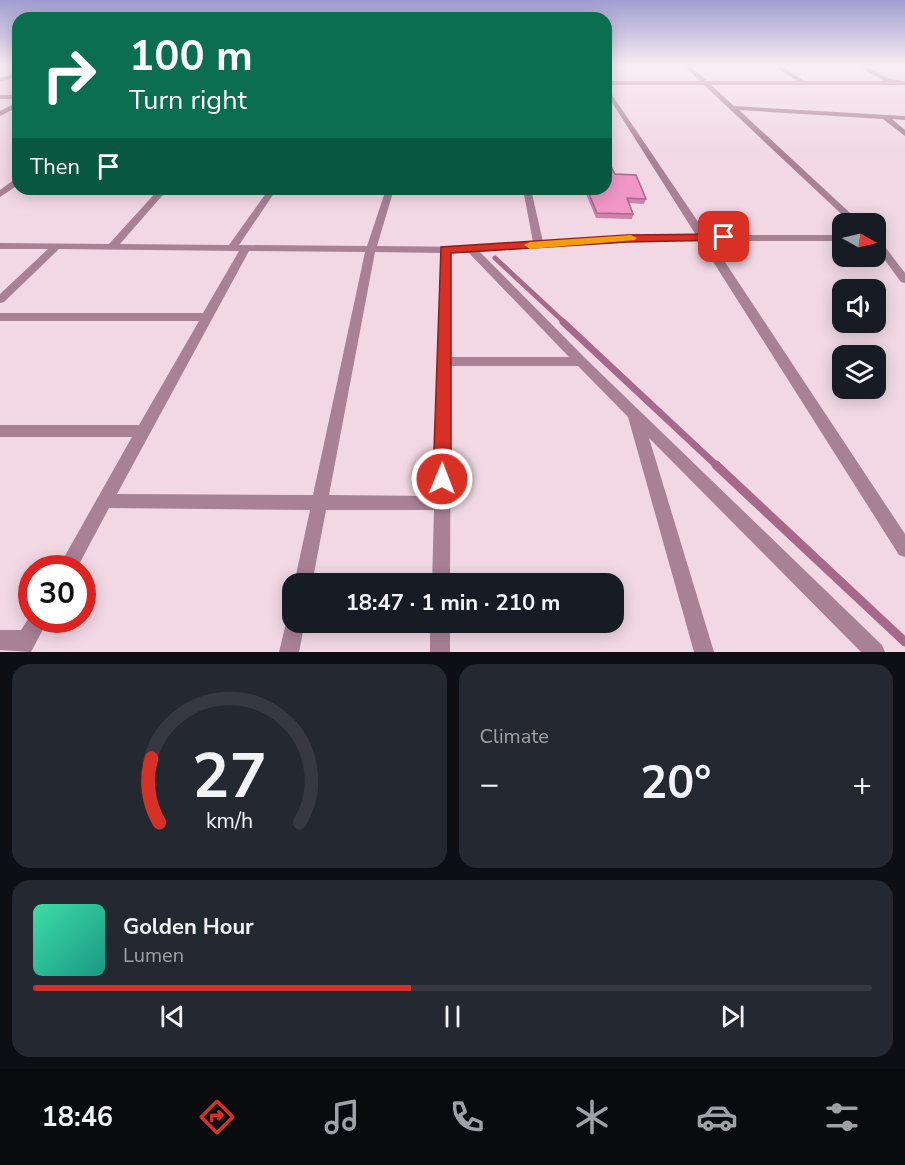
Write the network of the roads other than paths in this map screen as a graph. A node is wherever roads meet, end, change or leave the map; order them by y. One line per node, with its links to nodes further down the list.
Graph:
1 (718, 95): 3 (street)
2 (612, 97): 12 (street)
3 (732, 108): 4 (street); 11 (street)
4 (884, 116): 5 (street); 6 (street)
5 (905, 118)
6 (905, 134)
7 (159, 195): 17 (street)
8 (270, 195): 18 (street)
9 (388, 195): 19 (street)
10 (528, 195): 14 (street)
11 (846, 213)
12 (701, 237): 13 (street); 14 (street); 35 (street)
13 (832, 238)
14 (539, 245): 21 (street)
15 (0, 246): 16 (street)
16 (56, 247): 17 (street); 24 (street)
17 (112, 247): 18 (street)
18 (239, 248): 19 (street); 26 (street)
19 (371, 249): 20 (street); 33 (street)
20 (446, 250): 21 (street); 27 (street)
21 (472, 250): 28 (street)
22 (886, 254): 23 (street)
23 (905, 280)
24 (0, 300)
25 (0, 317): 26 (street)
26 (207, 317): 31 (street)
27 (444, 361): 28 (street); 34 (street)
28 (581, 362): 29 (street)
29 (634, 414): 45 (street); 46 (street)
30 (0, 431): 31 (street)
31 (143, 431): 32 (street)
32 (105, 501): 33 (street); 36 (street)
33 (320, 502): 34 (street); 37 (street)
34 (442, 503): 38 (street)
35 (905, 549)
36 (74, 555)
37 (305, 573)
38 (441, 573)
39 (293, 633): 43 (street)
40 (440, 633): 44 (street)
41 (0, 640): 42 (street)
42 (24, 646)
43 (289, 652)
44 (440, 652)
45 (704, 652)
46 (875, 652)

